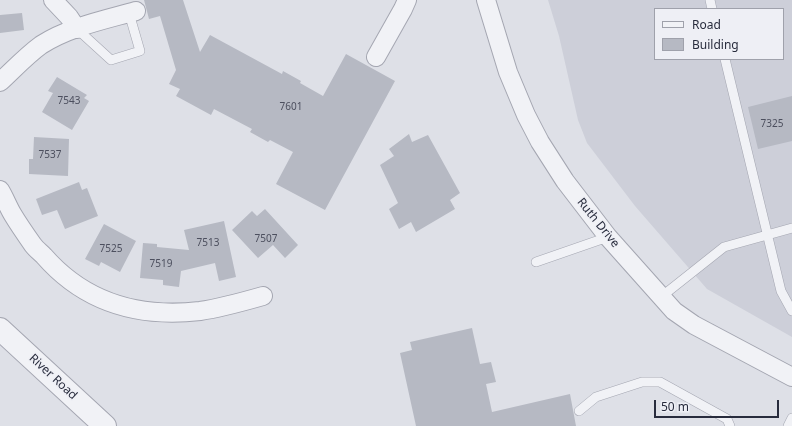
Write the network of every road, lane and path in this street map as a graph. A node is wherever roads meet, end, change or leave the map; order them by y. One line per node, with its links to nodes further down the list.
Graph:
1 (53, 0): 5 (street)
2 (407, 0): 6 (street)
3 (486, 0): 12 (street, Ruth Drive)
4 (132, 12): 5 (street); 5 (lane)
5 (77, 29): 8 (street)
6 (376, 57)
7 (725, 60): 11 (lane)
8 (0, 82)
9 (0, 190): 14 (street)
10 (792, 228): 11 (lane)
11 (767, 234): 15 (lane); 16 (lane)
12 (608, 237): 13 (lane); 15 (street, Ruth Drive)
13 (536, 262)
14 (263, 296)
15 (661, 296): 18 (street, Ruth Drive)
16 (792, 311)
17 (0, 329): 21 (street, River Road)
18 (792, 377)
19 (579, 412): 22 (lane)
20 (792, 418): 23 (lane)
21 (105, 426)
22 (730, 426)
23 (788, 426)

